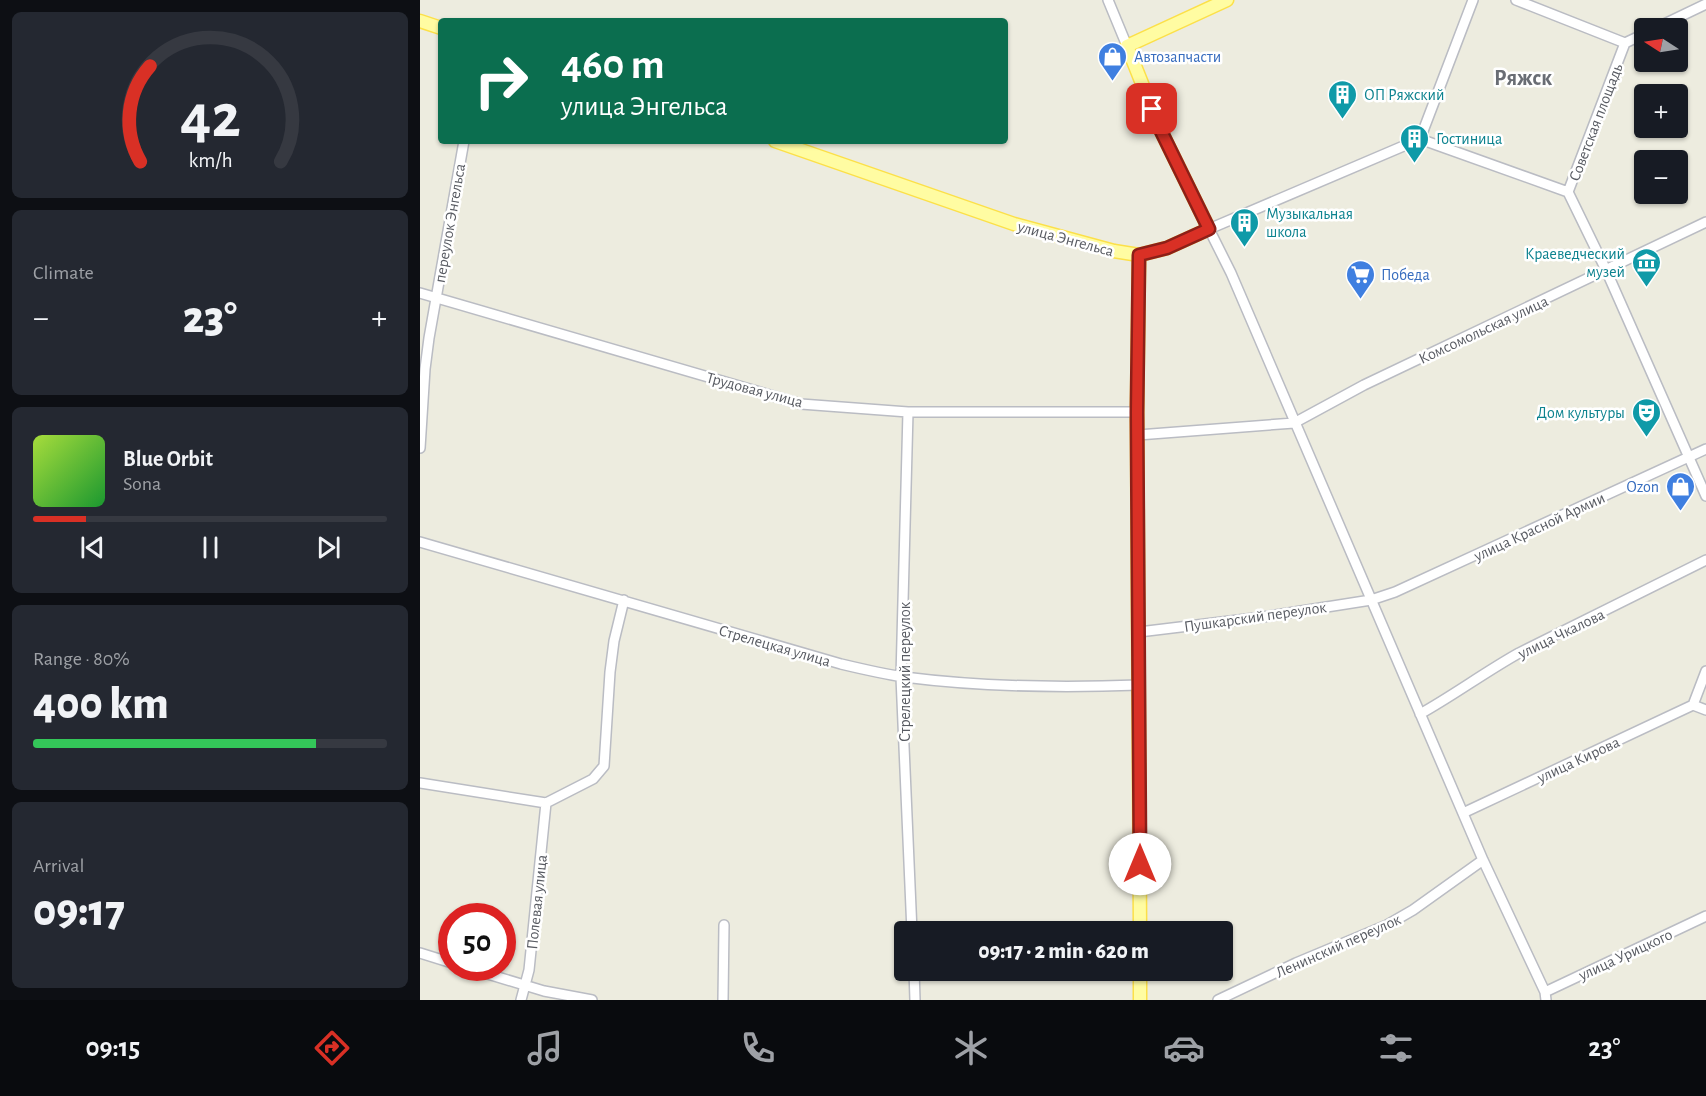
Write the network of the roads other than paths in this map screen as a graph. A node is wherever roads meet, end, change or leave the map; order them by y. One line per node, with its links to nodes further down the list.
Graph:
1 (1108, 0): 11 (street)
2 (1227, 0): 11 (main road)
3 (1473, 0): 12 (street)
4 (1516, 0): 10 (street, Советская площадь)
5 (1706, 4): 6 (street)
6 (1677, 18)
7 (420, 21): 8 (main road)
8 (438, 27)
9 (1634, 39): 10 (street)
10 (1624, 44): 15 (street, Советская площадь)
11 (1126, 46): 17 (main road)
12 (1420, 139): 15 (street, Советская площадь); 17 (street, улица Энгельса)
13 (463, 144): 21 (street, переулок Энгельса)
14 (784, 144): 18 (main road, улица Энгельса)
15 (1568, 192): 19 (street)
16 (1706, 222): 19 (street, Комсомольская улица)
17 (1209, 229): 18 (main road, улица Энгельса); 24 (street)
18 (1139, 255): 23 (main road)
19 (1606, 270): 24 (street, Комсомольская улица); 28 (street)
20 (420, 293): 21 (street, Трудовая улица)
21 (436, 298): 22 (street, Трудовая улица); 26 (street, переулок Энгельса)
22 (908, 412): 23 (street, Трудовая улица); 36 (street, Стрелецкий переулок)
23 (1137, 412): 25 (main road)
24 (1294, 423): 25 (street); 33 (street)
25 (1138, 435): 34 (main road)
26 (420, 448)
27 (1706, 449): 28 (street, улица Красной Армии)
28 (1688, 457): 29 (street); 33 (street, улица Красной Армии)
29 (1706, 496)
30 (420, 542): 32 (street, Стрелецкая улица)
31 (1706, 560): 40 (street, улица Чкалова)
32 (624, 600): 36 (street, Стрелецкая улица); 42 (street)
33 (1371, 600): 34 (street, Пушкарский переулок); 40 (street)
34 (1139, 632): 37 (main road)
35 (1706, 671): 38 (street)
36 (901, 677): 37 (street, Стрелецкая улица); 46 (street, Стрелецкий переулок)
37 (1139, 685): 47 (main road)
38 (1693, 705): 39 (street); 43 (street, улица Кирова)
39 (1706, 710)
40 (1420, 714): 43 (street)
41 (420, 783): 42 (street)
42 (546, 803): 54 (street, Полевая улица)
43 (1463, 813): 44 (street)
44 (1484, 860): 55 (street); 61 (street, Ленинский переулок)
45 (1706, 916): 55 (street, улица Урицкого)
46 (912, 921)
47 (1140, 921)
48 (724, 925): 58 (street)
49 (420, 953): 50 (street)
50 (438, 959)
51 (512, 981): 54 (street)
52 (914, 981): 59 (street)
53 (1140, 981): 60 (main road)
54 (525, 985): 56 (street, Полевая улица); 57 (street)
55 (1545, 996)
56 (521, 1000)
57 (592, 1000)
58 (723, 1000)
59 (915, 1000)
60 (1140, 1000)
61 (1218, 1000)

